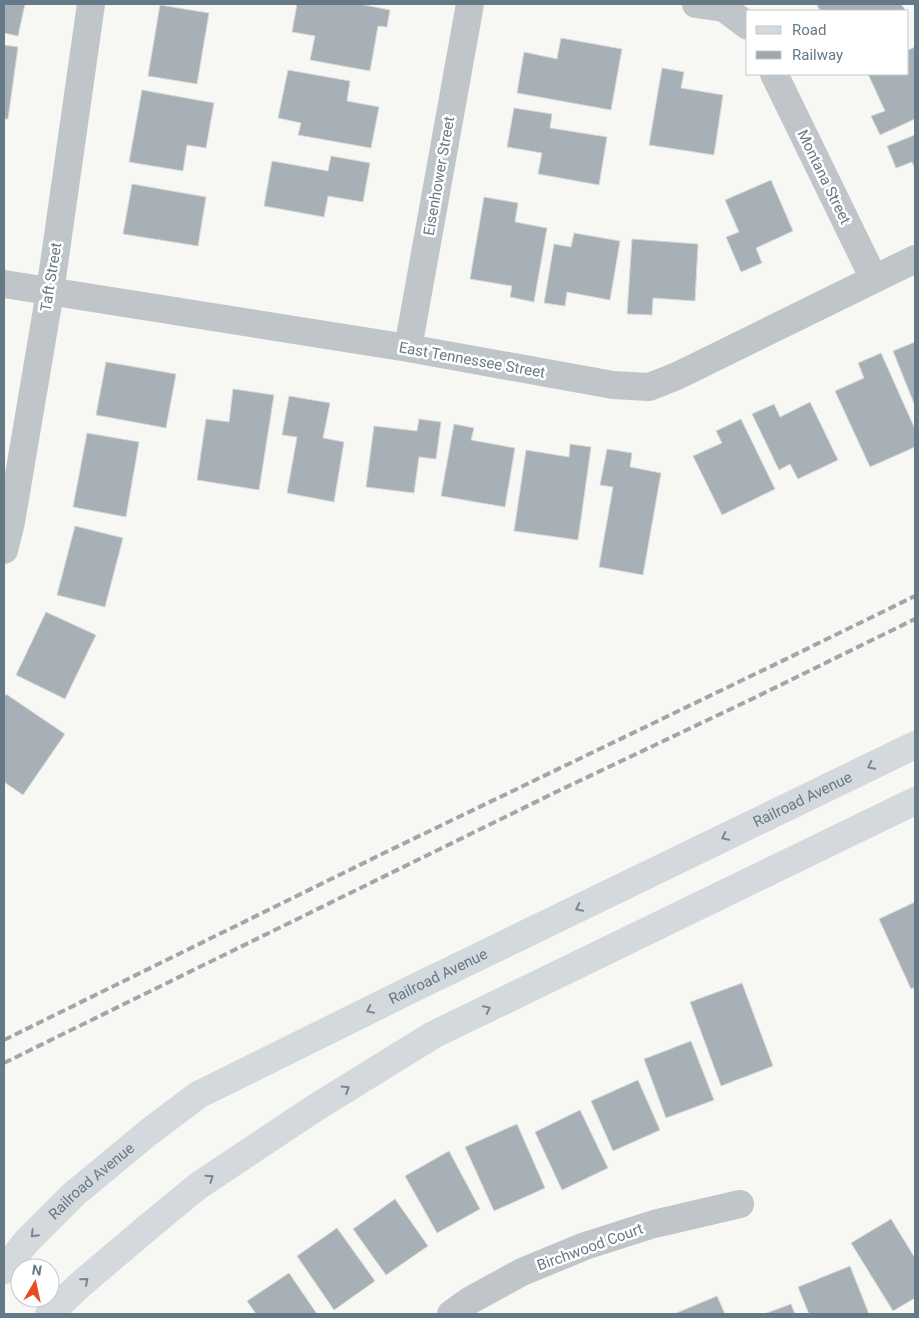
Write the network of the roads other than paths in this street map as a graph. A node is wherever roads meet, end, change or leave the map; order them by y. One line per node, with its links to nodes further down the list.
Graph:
1 (91, 4): 9 (street, Taft Street)
2 (470, 4): 10 (street, Eisenhower Street)
3 (696, 4): 4 (street)
4 (746, 24)
5 (774, 75): 7 (street, Montana Street)
6 (915, 259): 7 (street, East Tennessee Street)
7 (874, 280): 10 (street, East Tennessee Street)
8 (4, 284): 9 (street, East Tennessee Street)
9 (50, 292): 10 (street, East Tennessee Street); 11 (street, Taft Street)
10 (408, 348)
11 (4, 550)
12 (915, 745): 15 (street, Railroad Avenue, one-way to 15)
13 (915, 801): 16 (street, one-way to 13)
14 (740, 1204): 17 (street, Birchwood Court)
15 (4, 1270)
16 (49, 1314)
17 (451, 1314)

